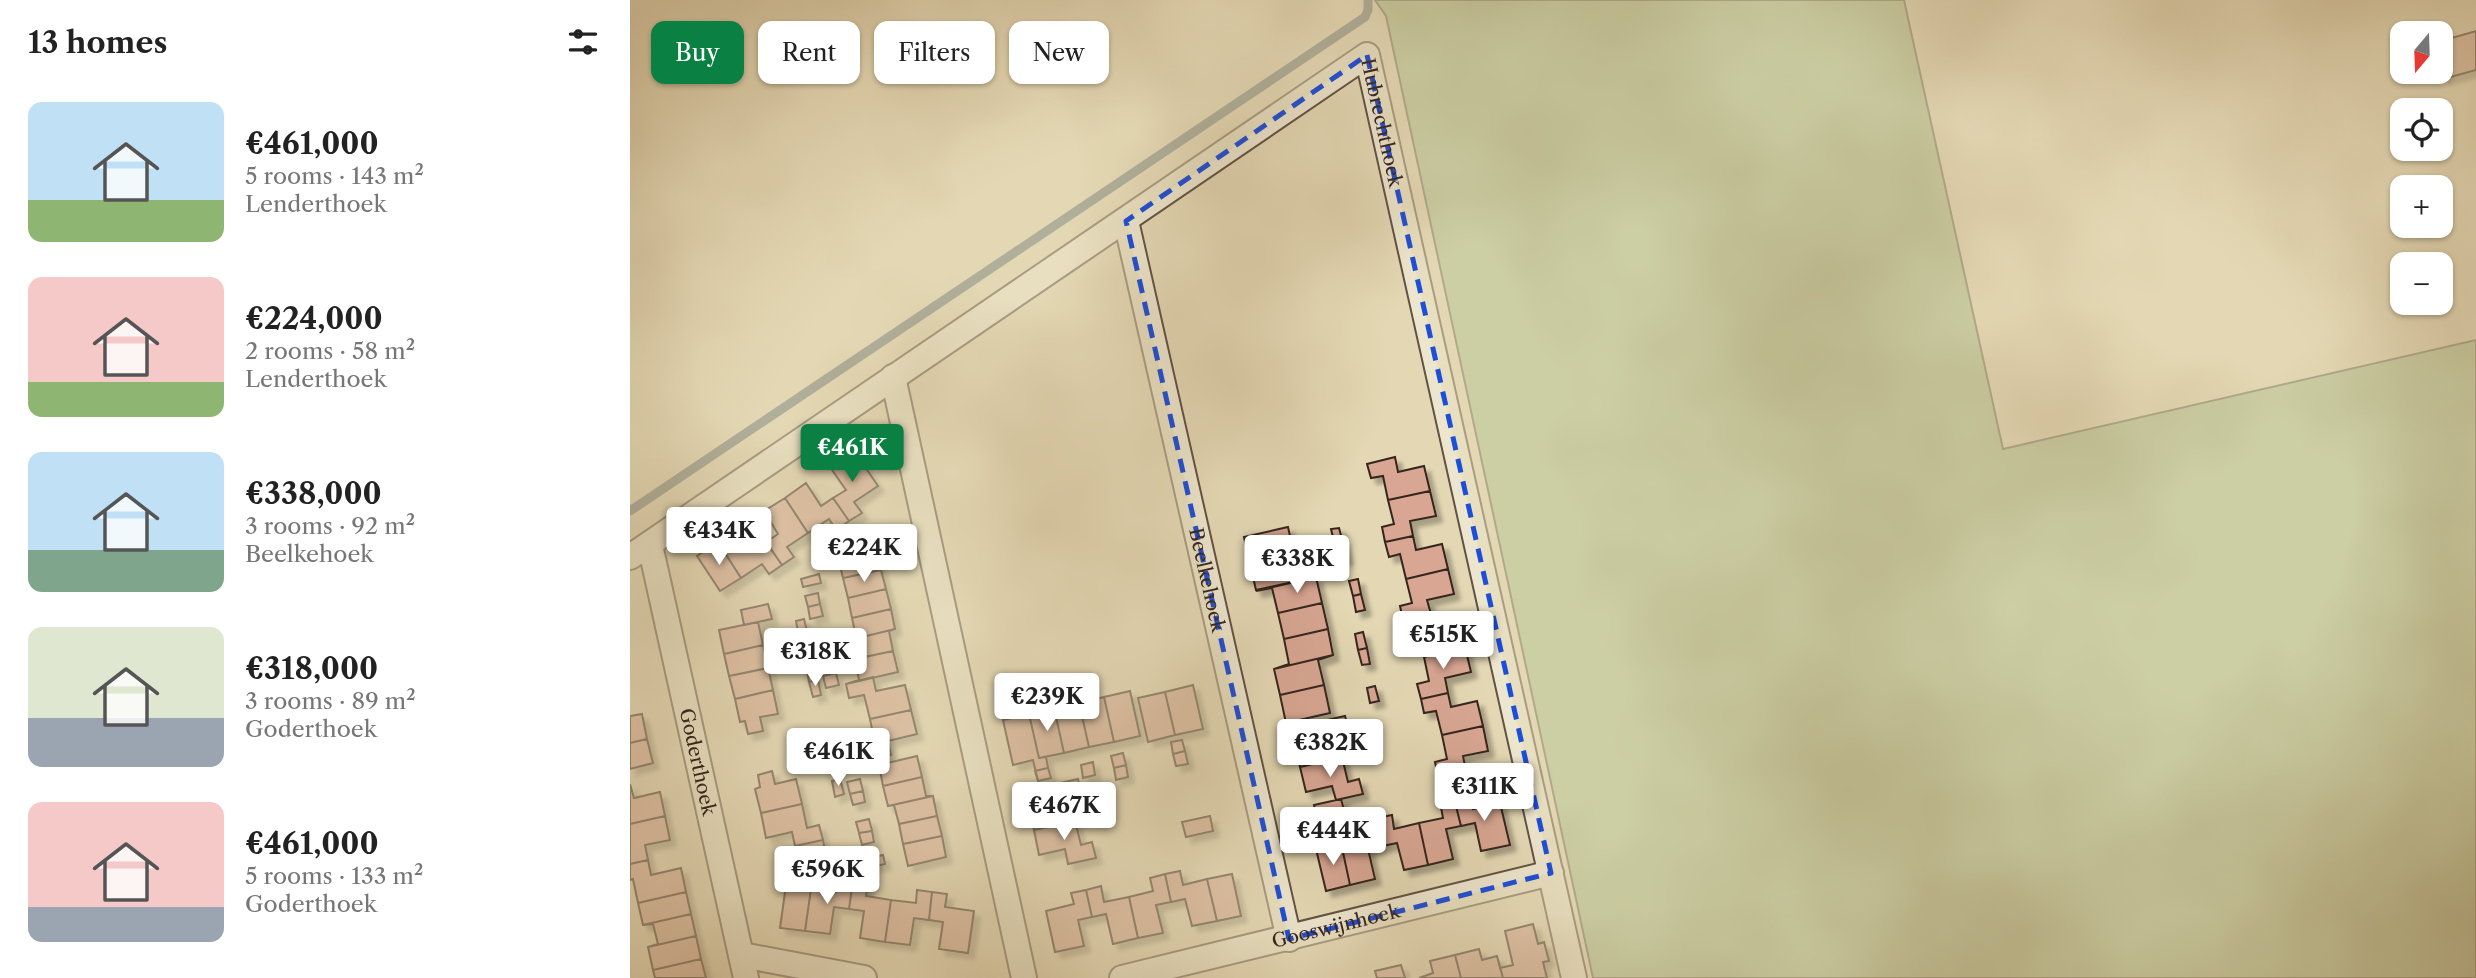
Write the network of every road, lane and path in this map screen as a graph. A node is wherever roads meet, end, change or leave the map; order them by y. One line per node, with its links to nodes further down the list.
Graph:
1 (1126, 220): 2 (street, Hubrechthoek); 4 (street, Hubrechthoek); 5 (street, Beelkehoek)
2 (893, 377): 3 (street, Hubrechthoek); 8 (street)
3 (640, 551): 6 (street, Goderthoek)
4 (1552, 873): 5 (street, Gooswijnhoek); 10 (street, Hubrechthoek)
5 (1289, 939): 9 (street, Gooswijnhoek)
6 (744, 967): 7 (street)
7 (864, 978)
8 (1024, 978)
9 (1122, 978)
10 (1574, 978)

